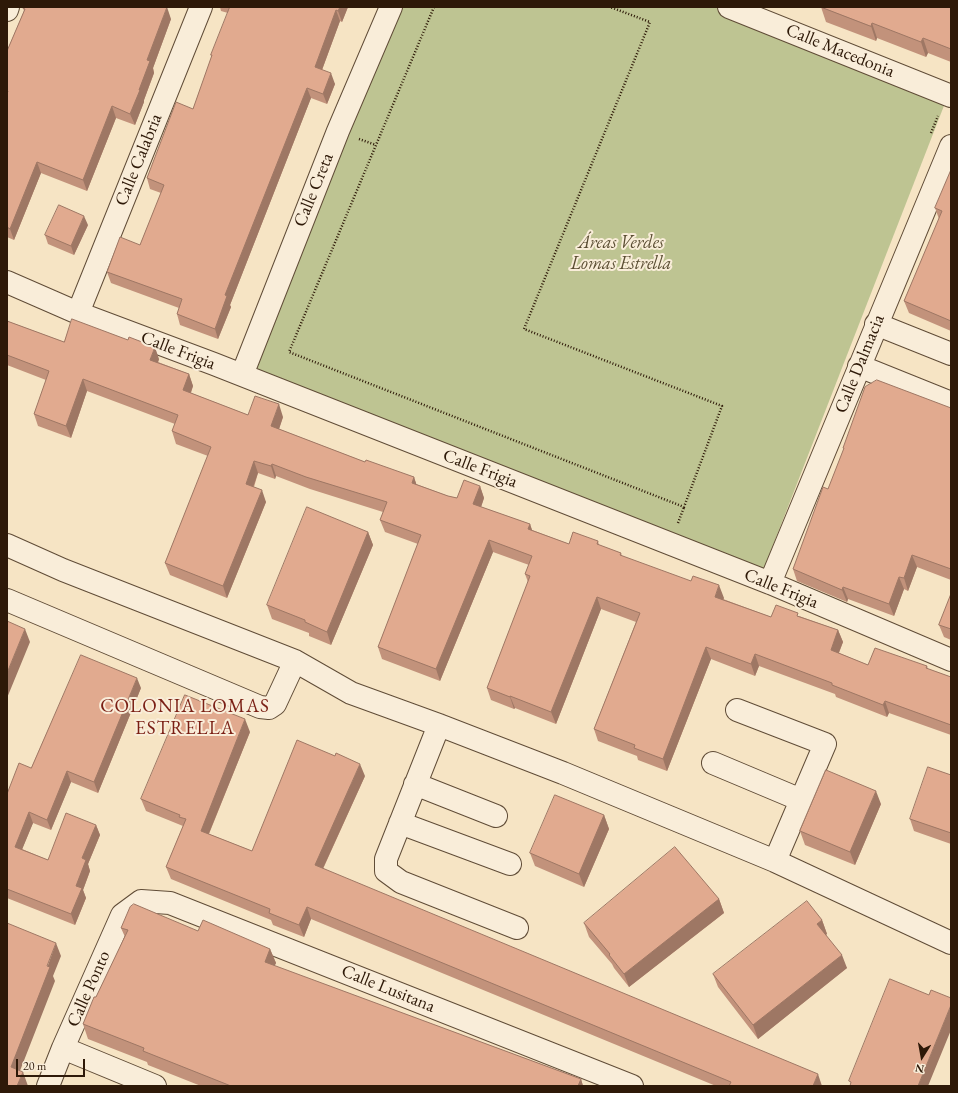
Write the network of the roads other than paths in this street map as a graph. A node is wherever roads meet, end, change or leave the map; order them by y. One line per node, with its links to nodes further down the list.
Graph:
1 (8, 7): 5 (street)
2 (201, 7): 9 (street, Calle Calabria)
3 (390, 7): 13 (street, Calle Creta)
4 (729, 7): 6 (street, Calle Macedonia)
5 (7, 10)
6 (945, 103)
7 (951, 146): 10 (street, Calle Dalmacia)
8 (7, 282): 9 (street, Calle Frigia)
9 (78, 312): 13 (street, Calle Frigia)
10 (876, 324): 11 (street); 12 (street, Calle Dalmacia)
11 (951, 354)
12 (859, 366): 14 (street); 16 (street, Calle Dalmacia)
13 (242, 375): 16 (street, Calle Frigia)
14 (951, 402)
15 (7, 545): 19 (street)
16 (770, 583): 18 (street, Calle Frigia)
17 (7, 600): 19 (street)
18 (951, 660)
19 (295, 661): 21 (street)
20 (737, 710): 24 (street)
21 (438, 724): 23 (street); 27 (street)
22 (713, 763): 24 (street)
23 (415, 784): 25 (street); 26 (street)
24 (801, 800): 27 (street)
25 (496, 816)
26 (400, 823): 28 (street); 30 (street)
27 (775, 862): 31 (street)
28 (510, 864)
29 (141, 901): 32 (street, Calle Ponto); 35 (street, Calle Lusitana)
30 (517, 928)
31 (951, 943)
32 (64, 1048): 33 (street, Calle Ponto); 34 (street)
33 (48, 1086)
34 (156, 1086)
35 (632, 1086)

